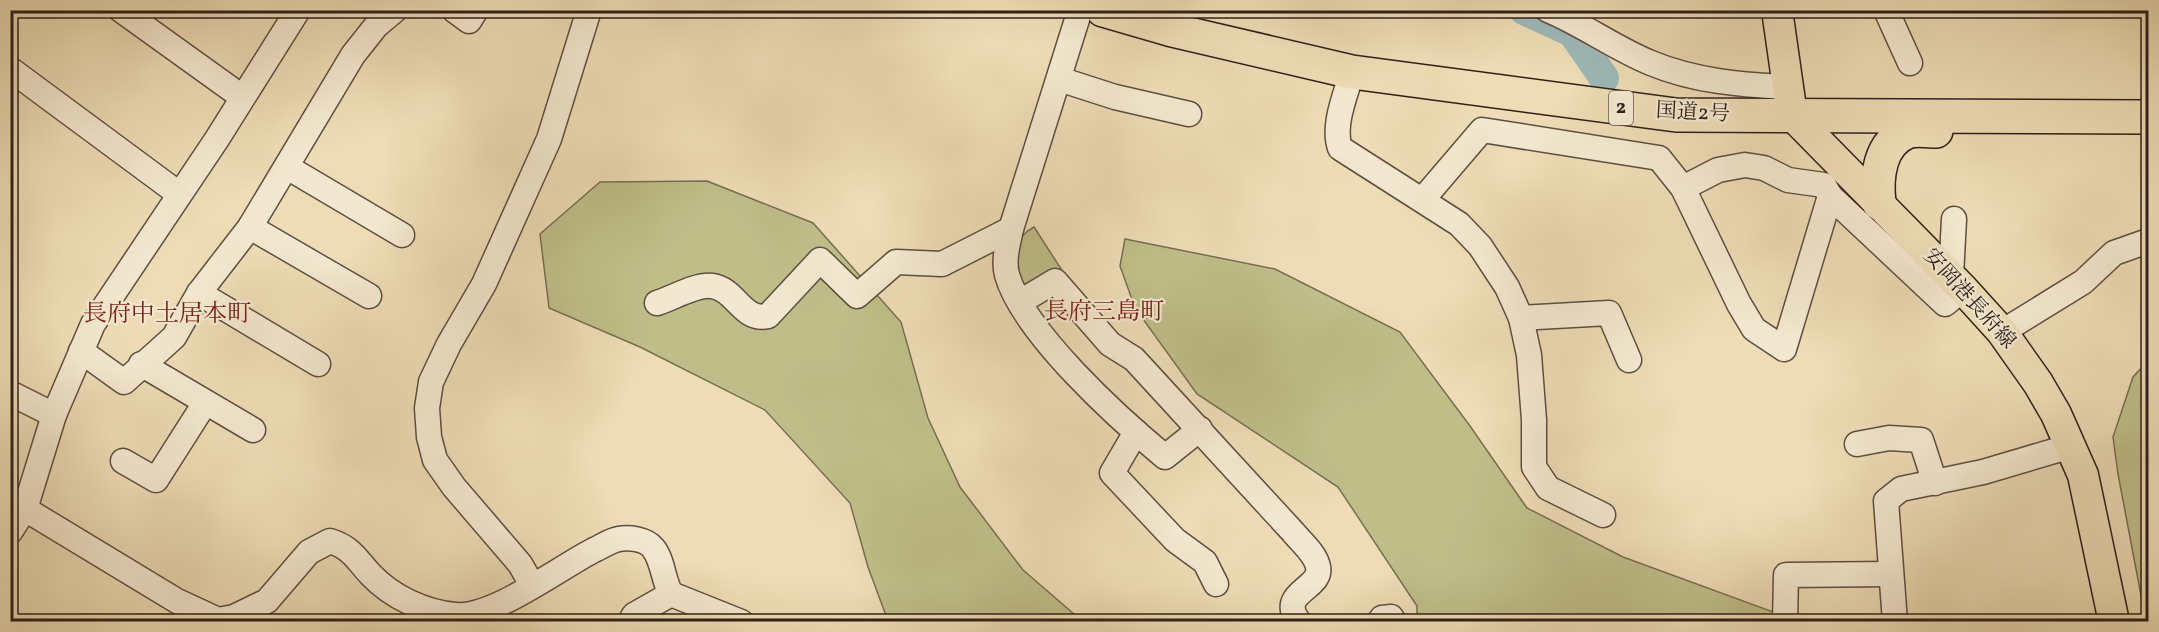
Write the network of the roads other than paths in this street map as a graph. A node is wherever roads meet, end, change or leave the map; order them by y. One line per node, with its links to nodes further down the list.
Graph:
1 (121, 10): 16 (street)
2 (298, 10): 16 (street)
3 (394, 10): 21 (street)
4 (454, 10): 5 (street)
5 (476, 10)
6 (589, 10): 58 (street)
7 (1080, 10): 15 (street)
8 (1103, 10): 14 (highway, 国道2号 / 2)
9 (1548, 10): 17 (street)
10 (1777, 10): 17 (main road)
11 (1886, 10): 12 (street)
12 (1910, 63)
13 (10, 69): 23 (street)
14 (1352, 72): 17 (highway, 国道2号 / 2); 25 (street)
15 (1059, 79): 18 (street); 29 (street)
16 (242, 97): 23 (street)
17 (1790, 101): 19 (highway, 国道2号 / 2); 26 (main road, 安岡港長府線)
18 (1189, 114)
19 (2011, 117): 20 (highway, 国道2号 / 2); 26 (highway)
20 (2148, 117)
21 (287, 167): 28 (street); 30 (street)
22 (1688, 186): 24 (street); 24 (street); 25 (street)
23 (179, 194): 39 (street)
24 (1830, 196): 32 (street)
25 (1423, 199): 37 (street)
26 (1879, 203): 32 (main road, 安岡港長府線)
27 (1954, 219): 32 (street)
28 (250, 227): 33 (street); 34 (street)
29 (1011, 229): 35 (street); 36 (street)
30 (402, 235)
31 (2148, 241): 38 (street)
32 (1957, 283): 38 (main road, 安岡港長府線)
33 (200, 293): 41 (street); 42 (street)
34 (369, 296)
35 (1020, 302): 46 (street); 48 (street)
36 (657, 303)
37 (1521, 318): 40 (street); 54 (street)
38 (2002, 332): 50 (main road, 安岡港長府線)
39 (81, 351): 41 (street); 45 (street)
40 (1629, 360)
41 (141, 364): 44 (street)
42 (318, 364)
43 (10, 393): 45 (street)
44 (205, 403): 47 (street); 51 (street)
45 (54, 415): 53 (street)
46 (1200, 429): 48 (street); 63 (street)
47 (253, 430)
48 (1136, 432): 57 (street)
49 (1857, 444): 52 (street)
50 (2071, 446): 52 (street); 68 (main road, 安岡港長府線)
51 (123, 461)
52 (1935, 483): 56 (street)
53 (25, 509): 55 (street); 60 (street)
54 (1603, 515)
55 (10, 532)
56 (1890, 574): 66 (street); 67 (street)
57 (1216, 584)
58 (532, 585): 59 (street); 60 (street)
59 (671, 594): 61 (street); 62 (street)
60 (218, 621)
61 (630, 621)
62 (741, 621)
63 (1299, 621)
64 (1379, 621): 65 (street)
65 (1394, 621)
66 (1785, 621)
67 (1895, 621)
68 (2114, 621)

